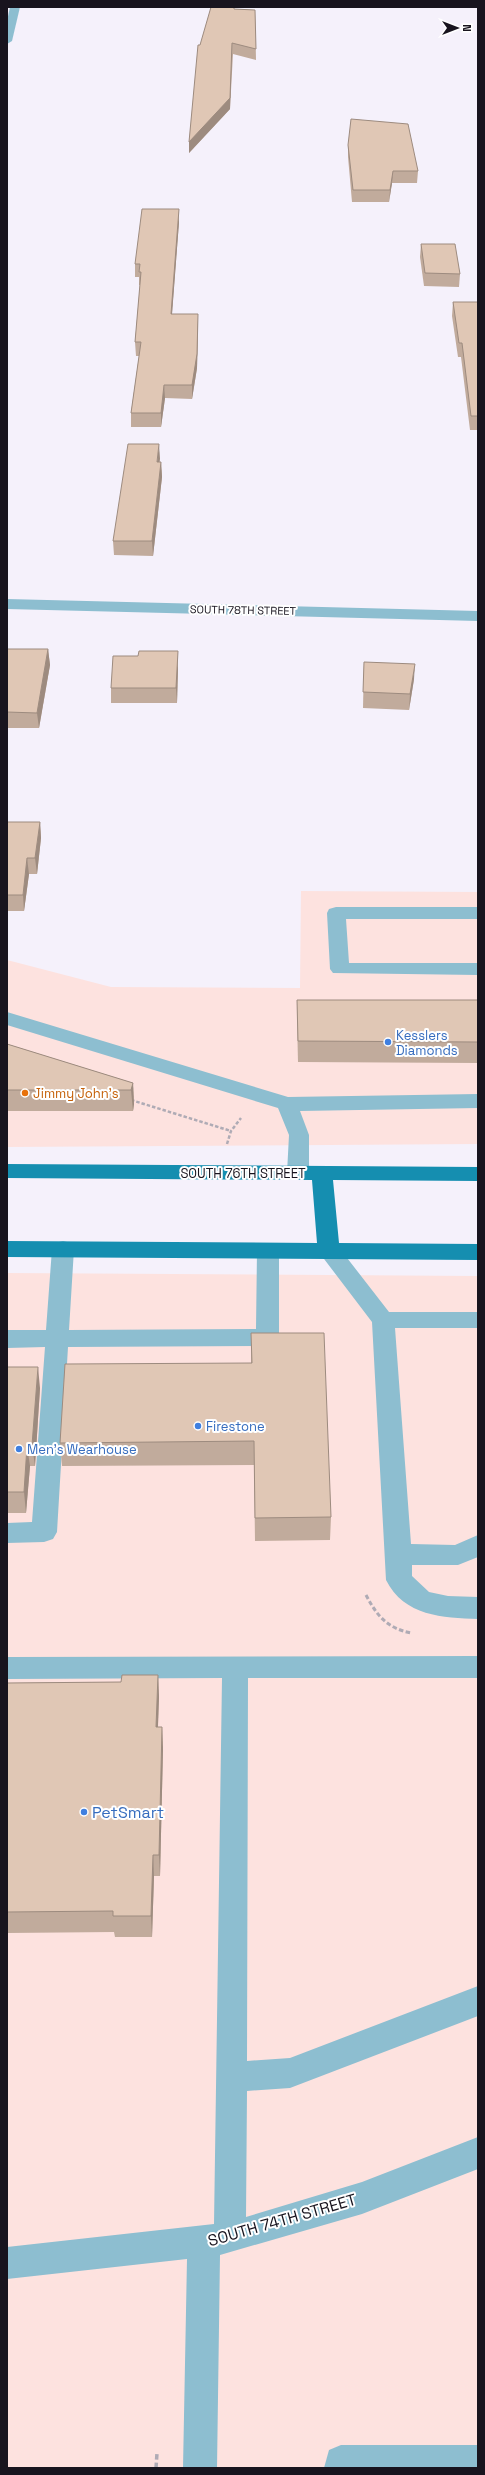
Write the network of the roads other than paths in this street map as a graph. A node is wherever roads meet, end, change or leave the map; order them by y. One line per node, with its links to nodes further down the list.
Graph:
1 (15, 7): 2 (street)
2 (7, 41)
3 (7, 604): 4 (street, SOUTH 78TH STREET)
4 (478, 616)
5 (478, 913): 6 (street)
6 (478, 969)
7 (7, 1018): 9 (street)
8 (478, 1101): 9 (street)
9 (287, 1104): 11 (street)
10 (7, 1171): 11 (main road, SOUTH 76TH STREET)
11 (298, 1173): 12 (main road, SOUTH 76TH STREET)
12 (322, 1173): 13 (main road, SOUTH 76TH STREET); 17 (main road)
13 (478, 1174)
14 (7, 1249): 15 (main road)
15 (63, 1249): 16 (main road); 21 (street)
16 (268, 1251): 17 (main road); 21 (street)
17 (328, 1251): 18 (main road); 19 (street)
18 (478, 1252)
19 (383, 1320): 20 (street); 25 (street)
20 (478, 1320)
21 (56, 1338): 22 (street); 23 (street)
22 (7, 1339)
23 (7, 1533)
24 (478, 1545): 25 (street)
25 (399, 1554): 26 (street)
26 (475, 1605)
27 (235, 1667): 28 (street); 29 (street); 31 (street)
28 (478, 1667)
29 (7, 1668)
30 (478, 2002): 31 (street)
31 (230, 2077): 33 (street)
32 (478, 2153): 33 (street, SOUTH 74TH STREET)
33 (217, 2240): 34 (street, SOUTH 74TH STREET); 36 (street)
34 (7, 2263)
35 (478, 2462): 37 (street)
36 (200, 2468)
37 (341, 2468)

